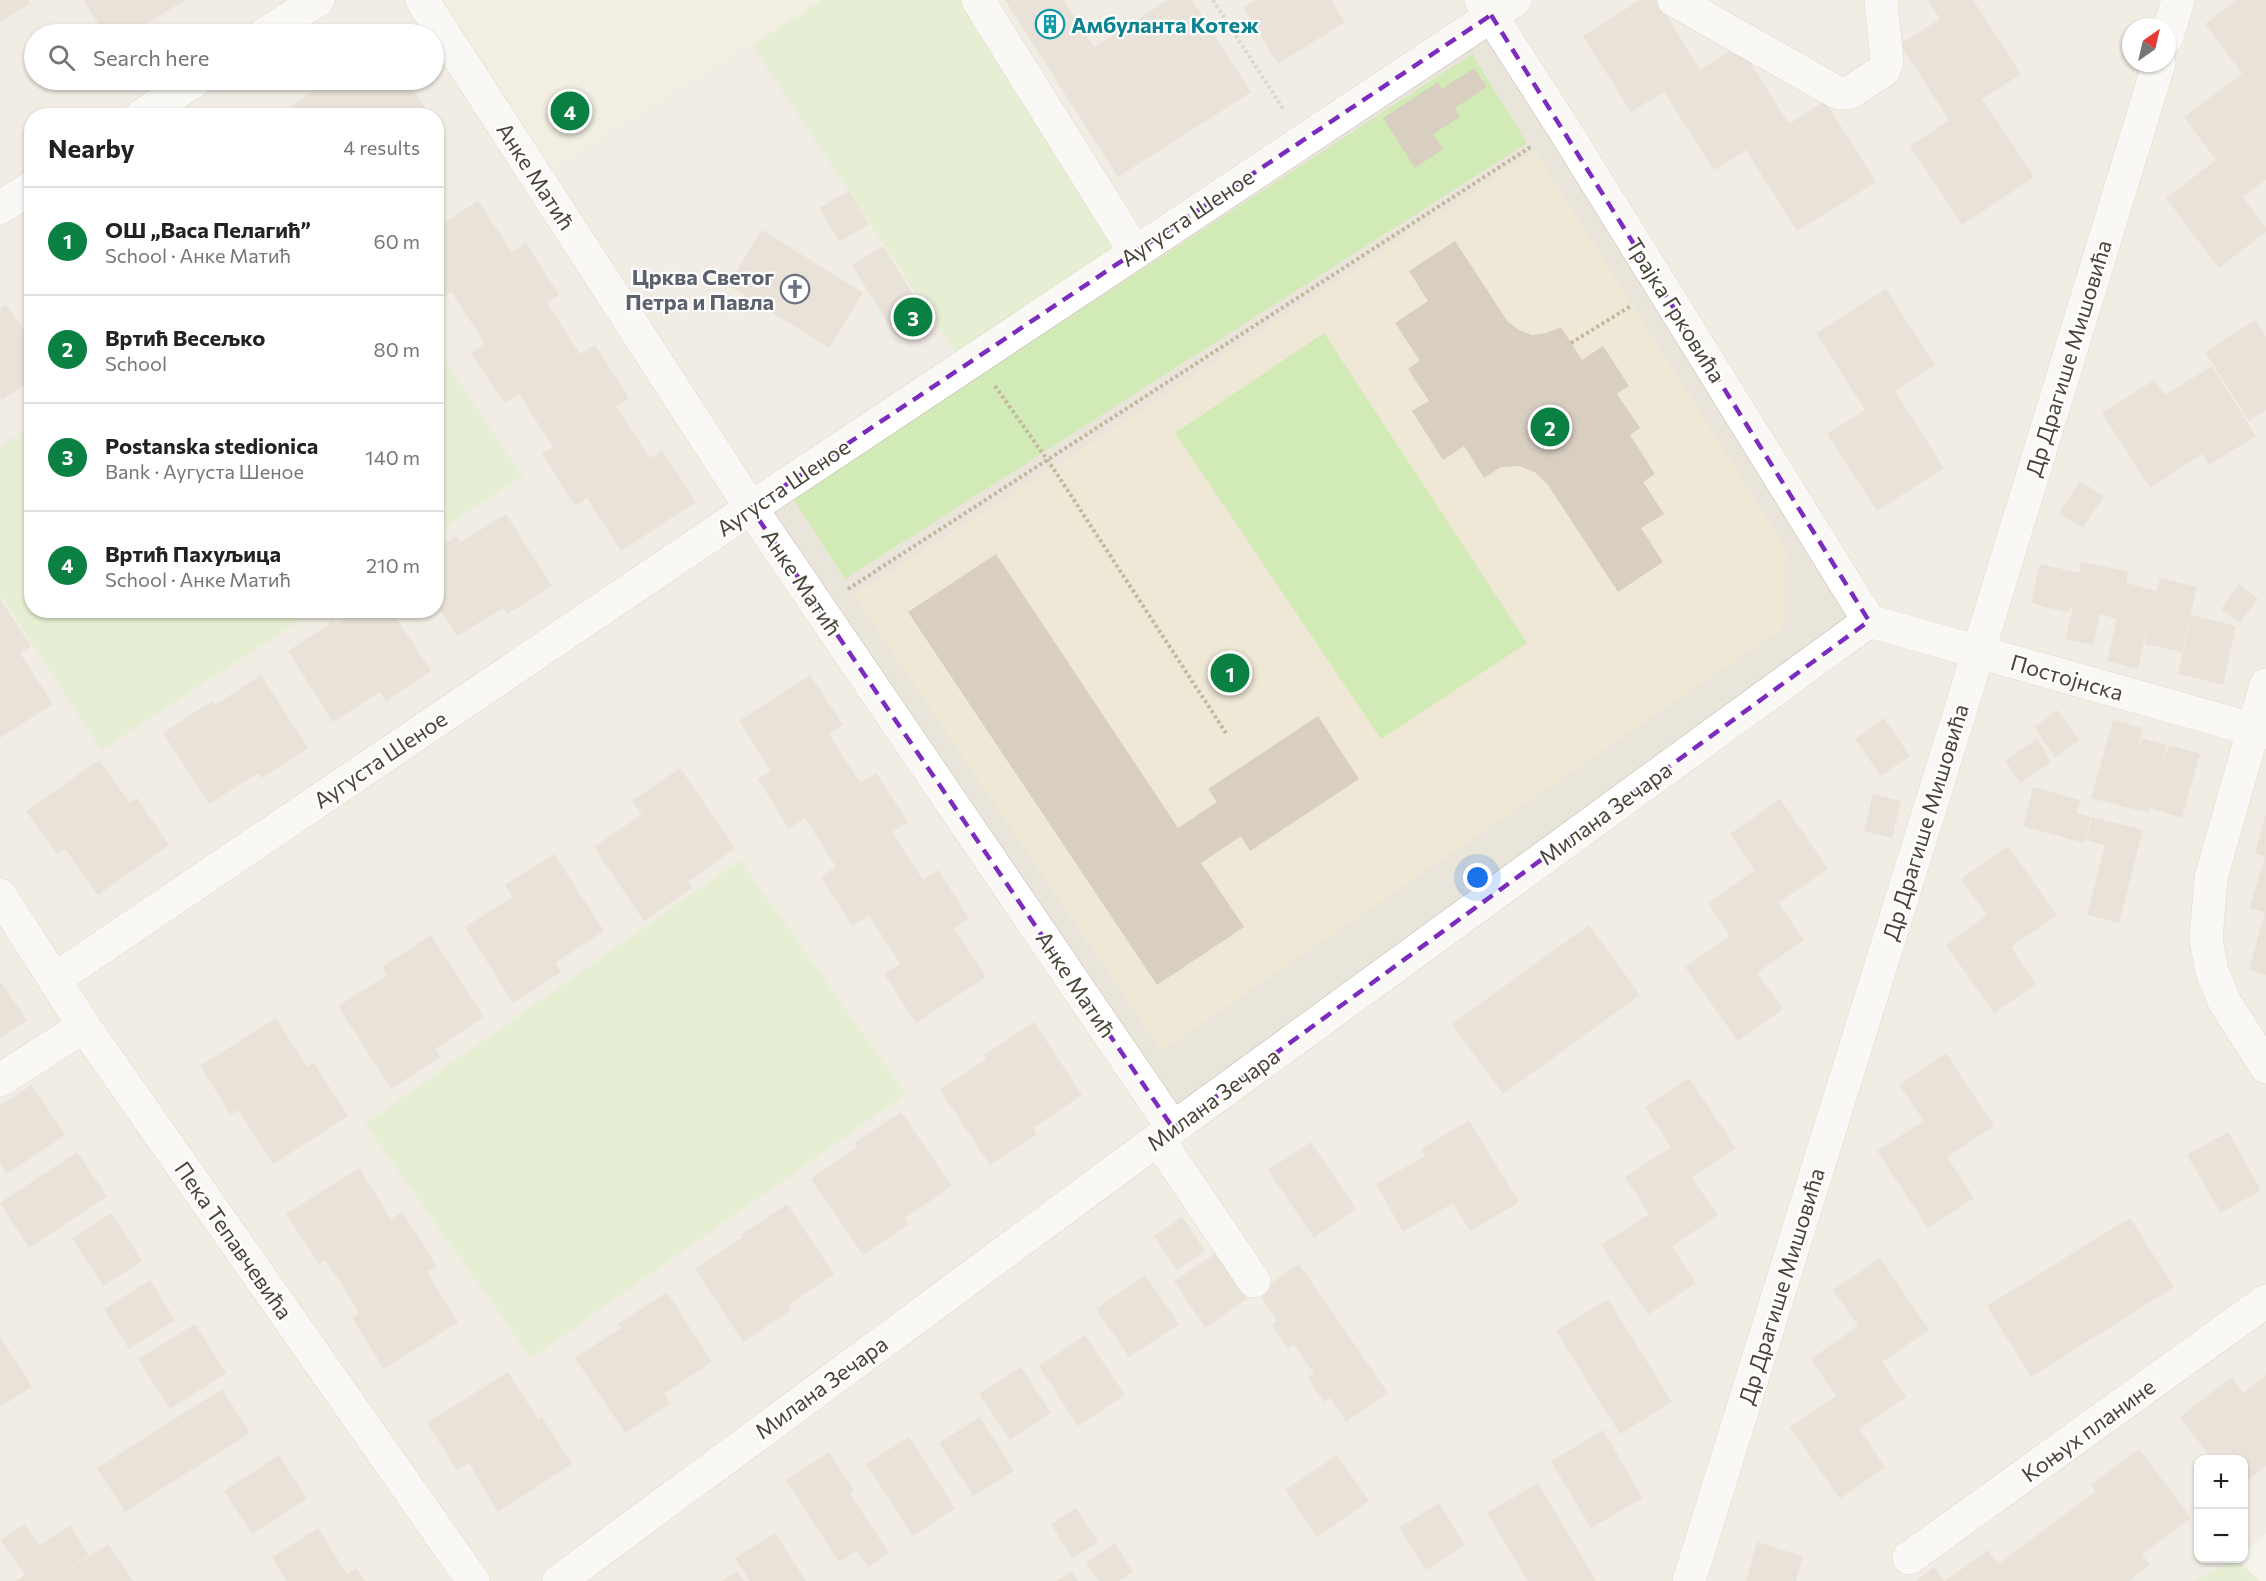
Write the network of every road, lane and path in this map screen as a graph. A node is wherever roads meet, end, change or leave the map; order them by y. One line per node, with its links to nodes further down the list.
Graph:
1 (318, 0): 10 (street)
2 (422, 0): 11 (street, Анке Матић)
3 (978, 0): 20 (street)
4 (1214, 0): 17 (path)
5 (1674, 0): 6 (street)
6 (1881, 0)
7 (2178, 0): 9 (street)
8 (1496, 5): 16 (street, Трајка Грковића); 17 (street, Аугуста Шеное)
9 (2173, 18)
10 (281, 24)
11 (438, 24)
12 (444, 34): 25 (street, Анке Матић)
13 (2156, 72): 28 (street, Др Драгише Мишовића)
14 (181, 90): 15 (street)
15 (153, 108)
16 (1562, 126): 24 (path); 27 (street, Трајка Грковића)
17 (1304, 140): 20 (street, Аугуста Шеное)
18 (24, 193): 19 (street)
19 (0, 208)
20 (1135, 252): 23 (street, Аугуста Шеное)
21 (1628, 309): 22 (path)
22 (1571, 343)
23 (976, 358): 24 (path); 25 (street, Аугуста Шеное)
24 (1047, 460): 26 (path); 31 (path)
25 (751, 508): 26 (street, Анке Матић); 33 (street, Аугуста Шеное)
26 (820, 607): 37 (street, Анке Матић)
27 (1869, 621): 28 (street, Постојнска); 37 (street, Милана Зечара)
28 (1978, 652): 30 (street, Постојнска); 43 (street, Др Драгише Мишовића)
29 (2266, 685): 30 (street)
30 (2259, 731): 35 (street)
31 (1226, 733)
32 (0, 895): 33 (street, Пека Тепавчевића)
33 (55, 979): 34 (street, Пека Тепавчевића)
34 (84, 1026): 36 (street); 41 (street, Пека Тепавчевића)
35 (2266, 1067)
36 (0, 1080)
37 (1166, 1133): 38 (street, Анке Матић); 42 (street, Милана Зечара)
38 (1254, 1281)
39 (2266, 1301): 40 (street, Коњух планине)
40 (1909, 1558)
41 (473, 1581)
42 (559, 1581)
43 (1689, 1581)

